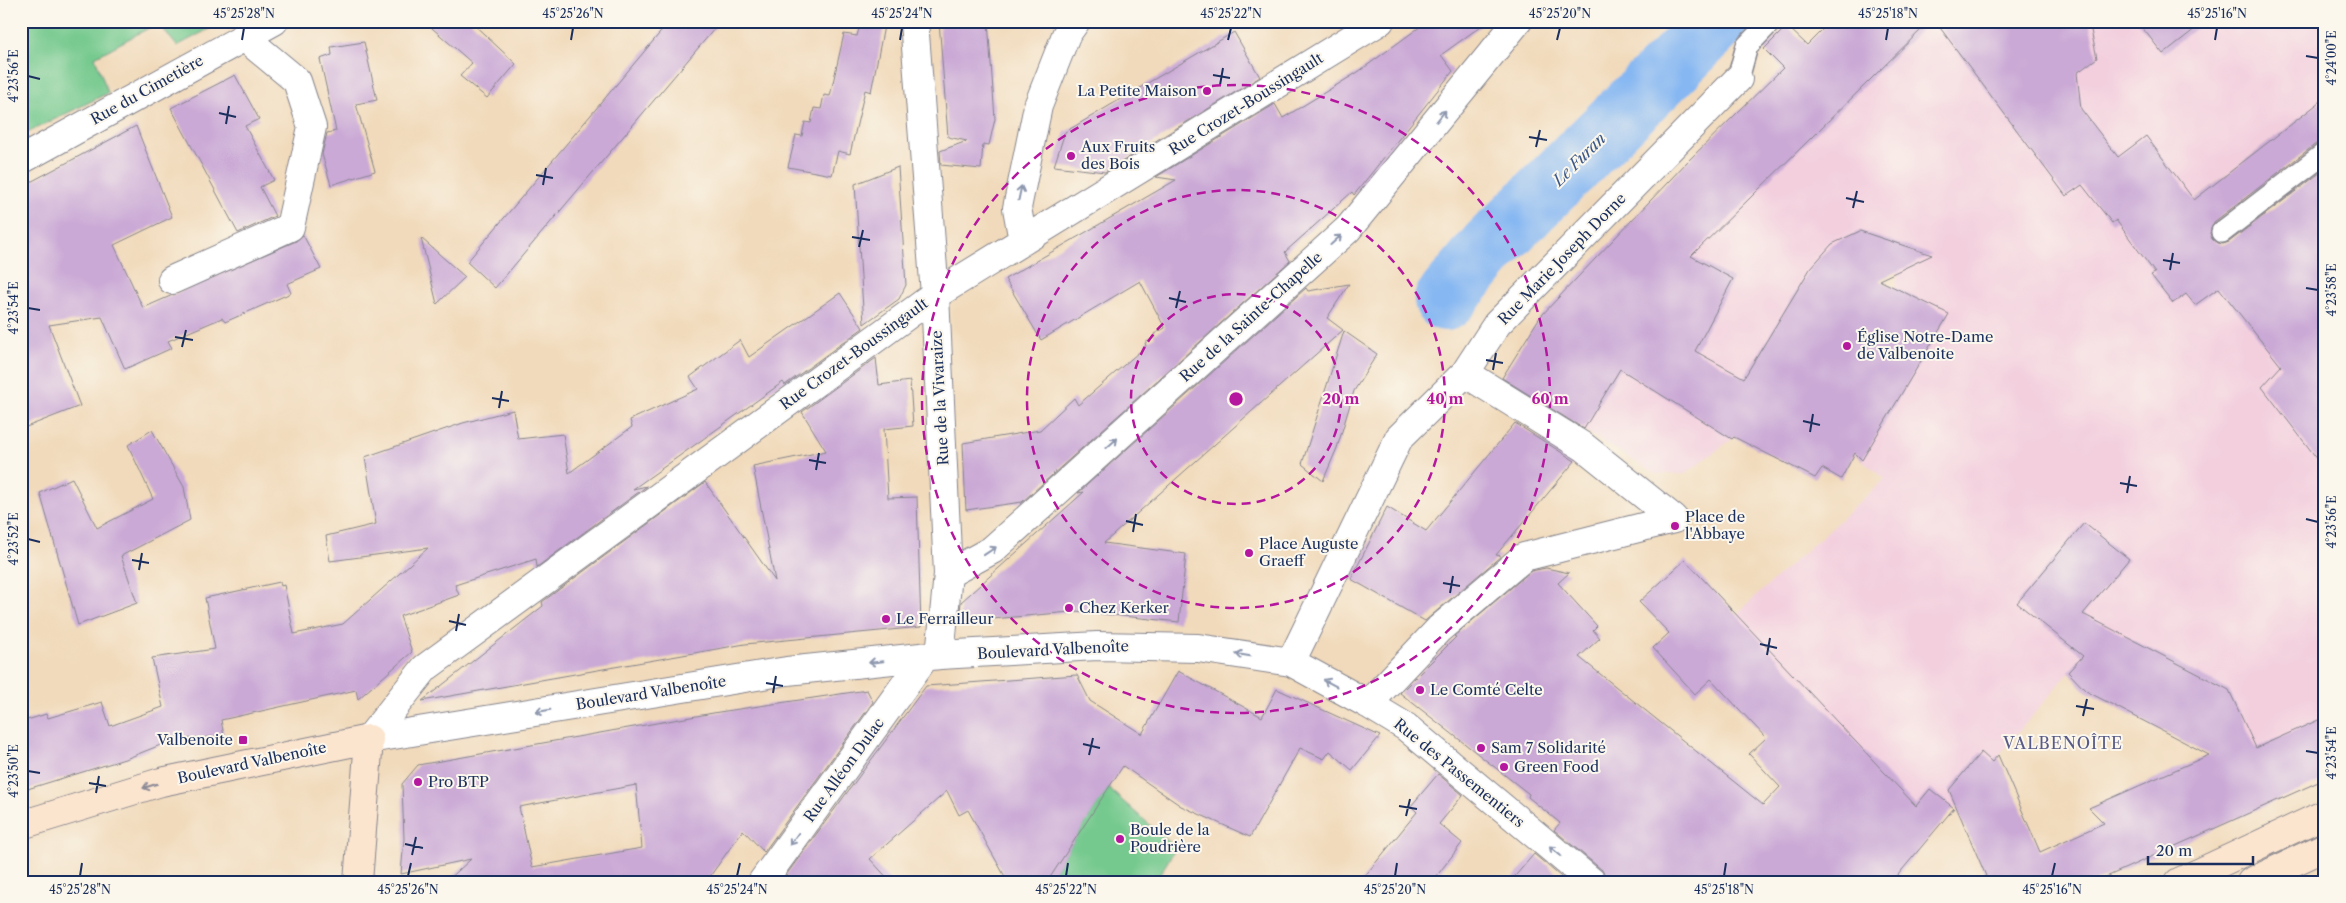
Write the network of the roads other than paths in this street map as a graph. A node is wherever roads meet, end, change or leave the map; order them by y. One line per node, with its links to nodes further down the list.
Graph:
1 (274, 21): 7 (street, Rue du Cimetière)
2 (914, 21): 14 (street, Rue de la Vivaraize)
3 (1076, 21): 12 (street, one-way to 3)
4 (1380, 21): 12 (street, Rue Crozet-Boussingault)
5 (1518, 21): 16 (street, Rue de la Sainte-Chapelle, one-way to 5)
6 (1771, 21): 8 (lane)
7 (244, 37): 10 (street, Rue du Cimetière); 13 (street)
8 (1738, 79): 15 (street, Rue Marie Joseph Dorne)
9 (2325, 153): 11 (lane)
10 (21, 160)
11 (2222, 232)
12 (1024, 241): 14 (street, Rue Crozet-Boussingault)
13 (172, 280)
14 (935, 295): 16 (street, Rue de la Vivaraize); 20 (street, Rue Crozet-Boussingault)
15 (1465, 373): 18 (street, Rue Marie Joseph Dorne); 19 (street)
16 (948, 574): 17 (street, Rue de la Vivaraize)
17 (932, 656): 18 (street, Boulevard Valbenoîte, one-way to 17); 20 (street, Boulevard Valbenoîte, one-way to 20); 25 (street, Rue Alléon Dulac, one-way to 25)
18 (1291, 662): 19 (street, Rue des Passementiers, one-way to 18)
19 (1368, 704): 26 (street, Rue des Passementiers, one-way to 19)
20 (369, 739): 22 (main road, Boulevard Valbenoîte, one-way to 22); 24 (main road)
21 (2325, 814): 27 (main road)
22 (21, 825)
23 (2325, 848): 28 (main road)
24 (358, 882)
25 (762, 882)
26 (1592, 882)
27 (2179, 882)
28 (2251, 882)

